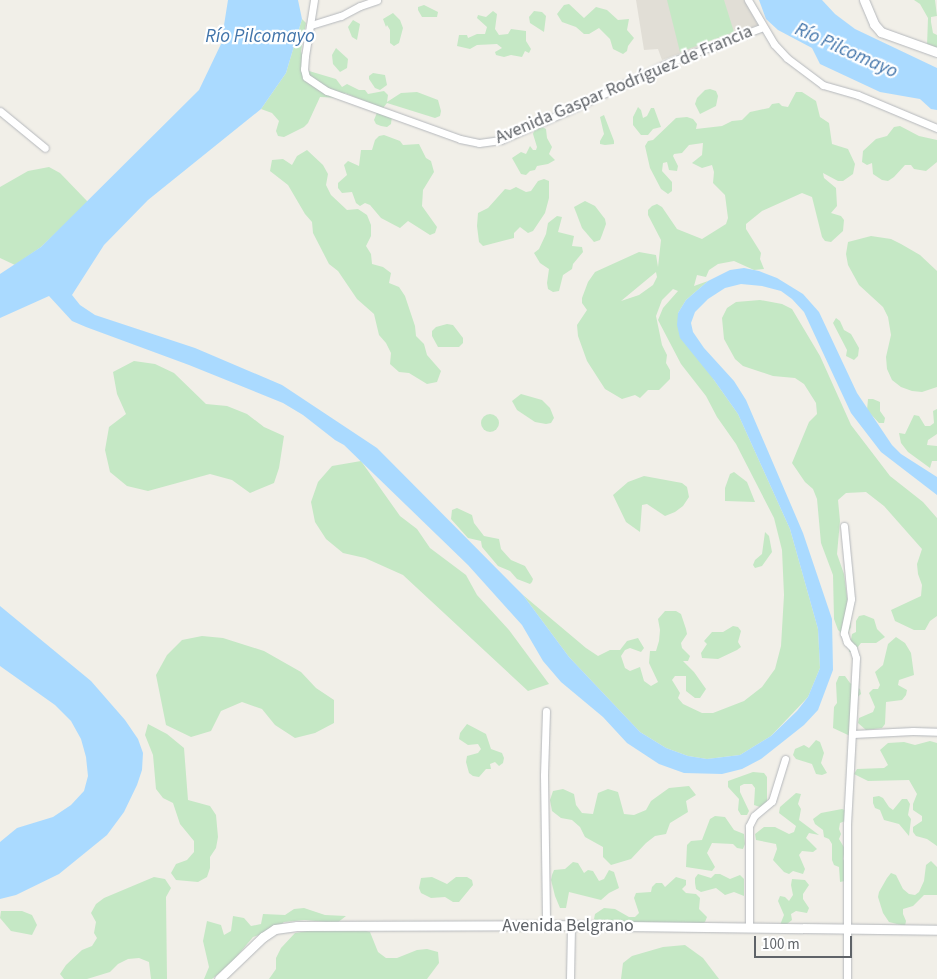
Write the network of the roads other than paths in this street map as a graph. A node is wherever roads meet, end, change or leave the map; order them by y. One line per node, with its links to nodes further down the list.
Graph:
1 (314, 0): 5 (street, Avenida Gaspar Rodríguez de Francia)
2 (377, 0): 5 (street)
3 (748, 0): 6 (street)
4 (864, 0): 7 (street)
5 (311, 25): 6 (street, Avenida Gaspar Rodríguez de Francia)
6 (763, 26): 9 (street)
7 (937, 52)
8 (0, 111): 10 (street)
9 (937, 128)
10 (45, 148)
11 (844, 526): 14 (street)
12 (546, 711): 16 (street)
13 (937, 732): 14 (street)
14 (853, 734): 19 (street)
15 (785, 759): 18 (street)
16 (546, 925): 17 (street, Avenida Belgrano); 21 (street, Avenida Belgrano)
17 (571, 926): 18 (street, Avenida Belgrano); 22 (street)
18 (749, 928): 19 (street, Avenida Belgrano)
19 (847, 929): 20 (street, Avenida Belgrano); 23 (street)
20 (937, 930)
21 (220, 979)
22 (570, 979)
23 (847, 979)

